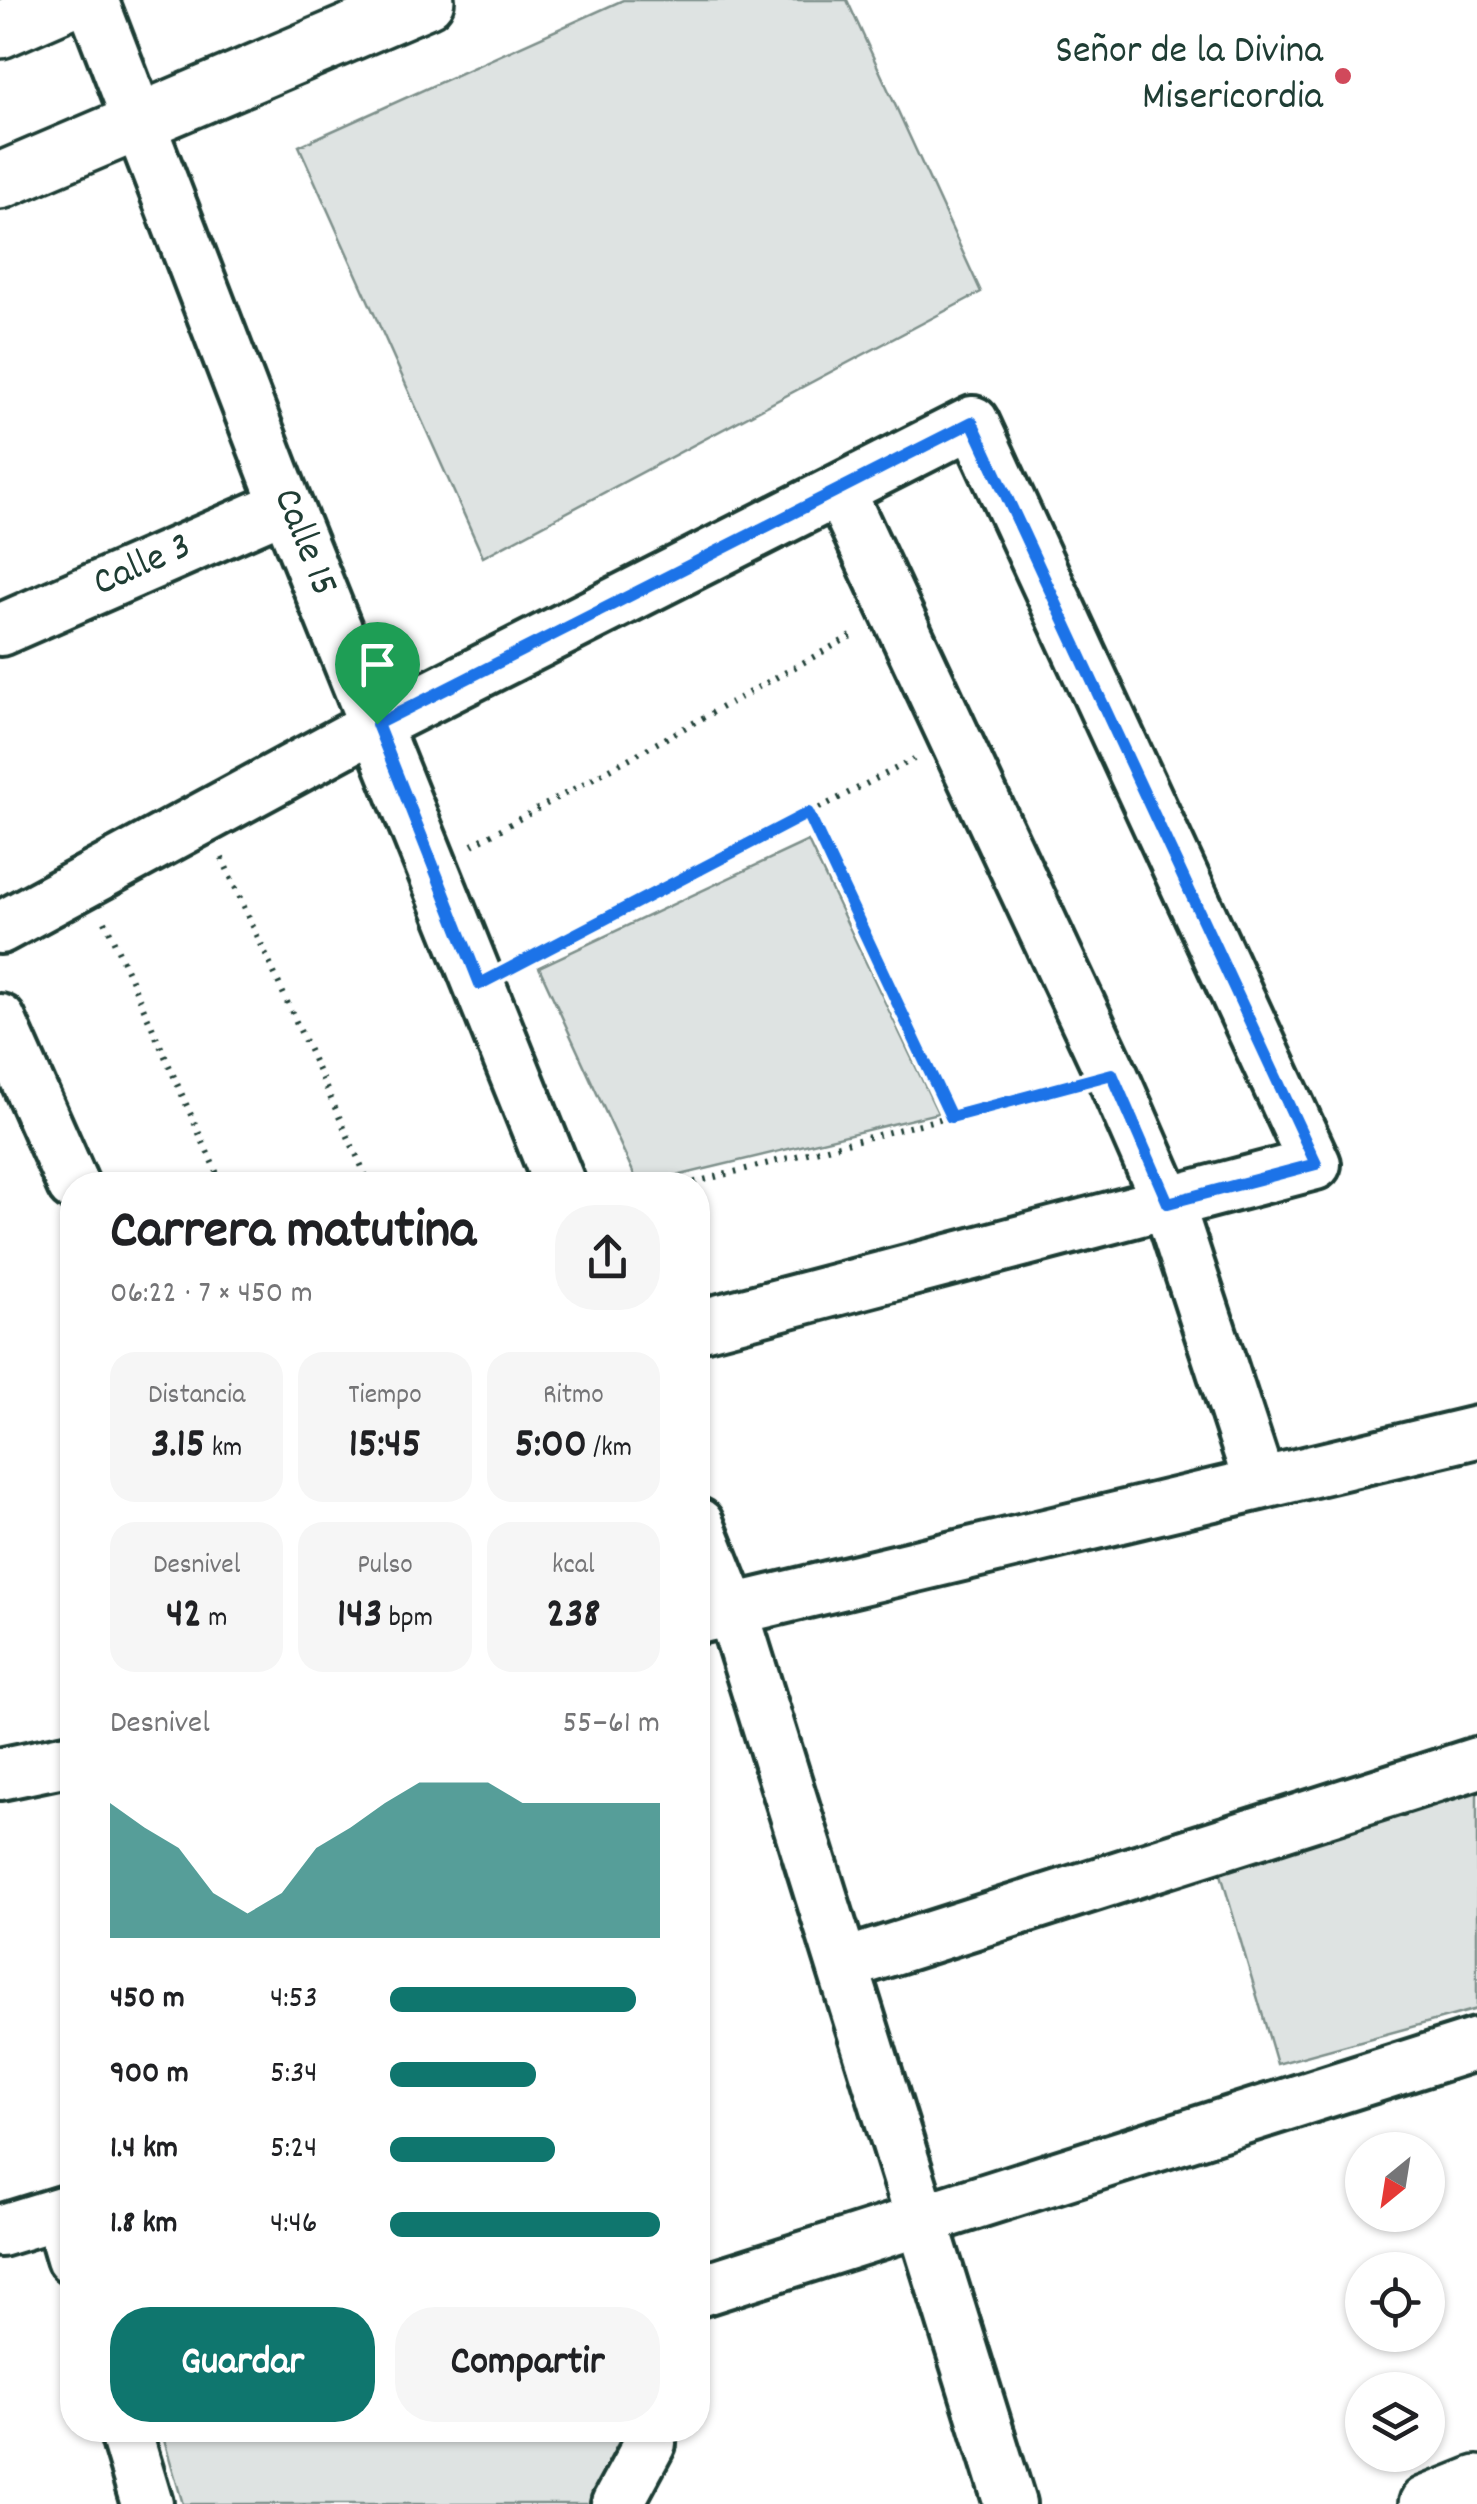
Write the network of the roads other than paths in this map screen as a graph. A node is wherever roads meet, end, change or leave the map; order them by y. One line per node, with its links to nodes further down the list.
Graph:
1 (69, 0): 4 (street)
2 (92, 0): 5 (street, Calle 15)
3 (426, 0): 5 (street)
4 (0, 30)
5 (136, 122): 6 (street); 8 (street, Calle 15)
6 (0, 182)
7 (839, 490): 10 (street); 15 (street); 15 (street)
8 (286, 505): 9 (street, Calle 3); 10 (street, Calle 15)
9 (0, 630)
10 (377, 724): 11 (street); 14 (street, Calle 15)
11 (0, 928)
12 (0, 1020): 13 (street)
13 (67, 1172)
14 (555, 1172)
15 (1168, 1203): 16 (street); 18 (street)
16 (710, 1323)
17 (1477, 1432): 18 (street)
18 (1260, 1484): 20 (street)
19 (710, 1588): 20 (street)
20 (715, 1614): 24 (street)
21 (60, 1762): 23 (street)
22 (1477, 1763): 24 (street)
23 (0, 1774)
24 (843, 1966): 26 (street)
25 (1477, 2044): 26 (street)
26 (921, 2218): 29 (street); 35 (street)
27 (60, 2227): 28 (street)
28 (0, 2230)
29 (710, 2287)
30 (129, 2442): 33 (street)
31 (650, 2442): 34 (street)
32 (1477, 2484): 36 (street)
33 (148, 2504)
34 (617, 2504)
35 (1010, 2504)
36 (1427, 2504)

